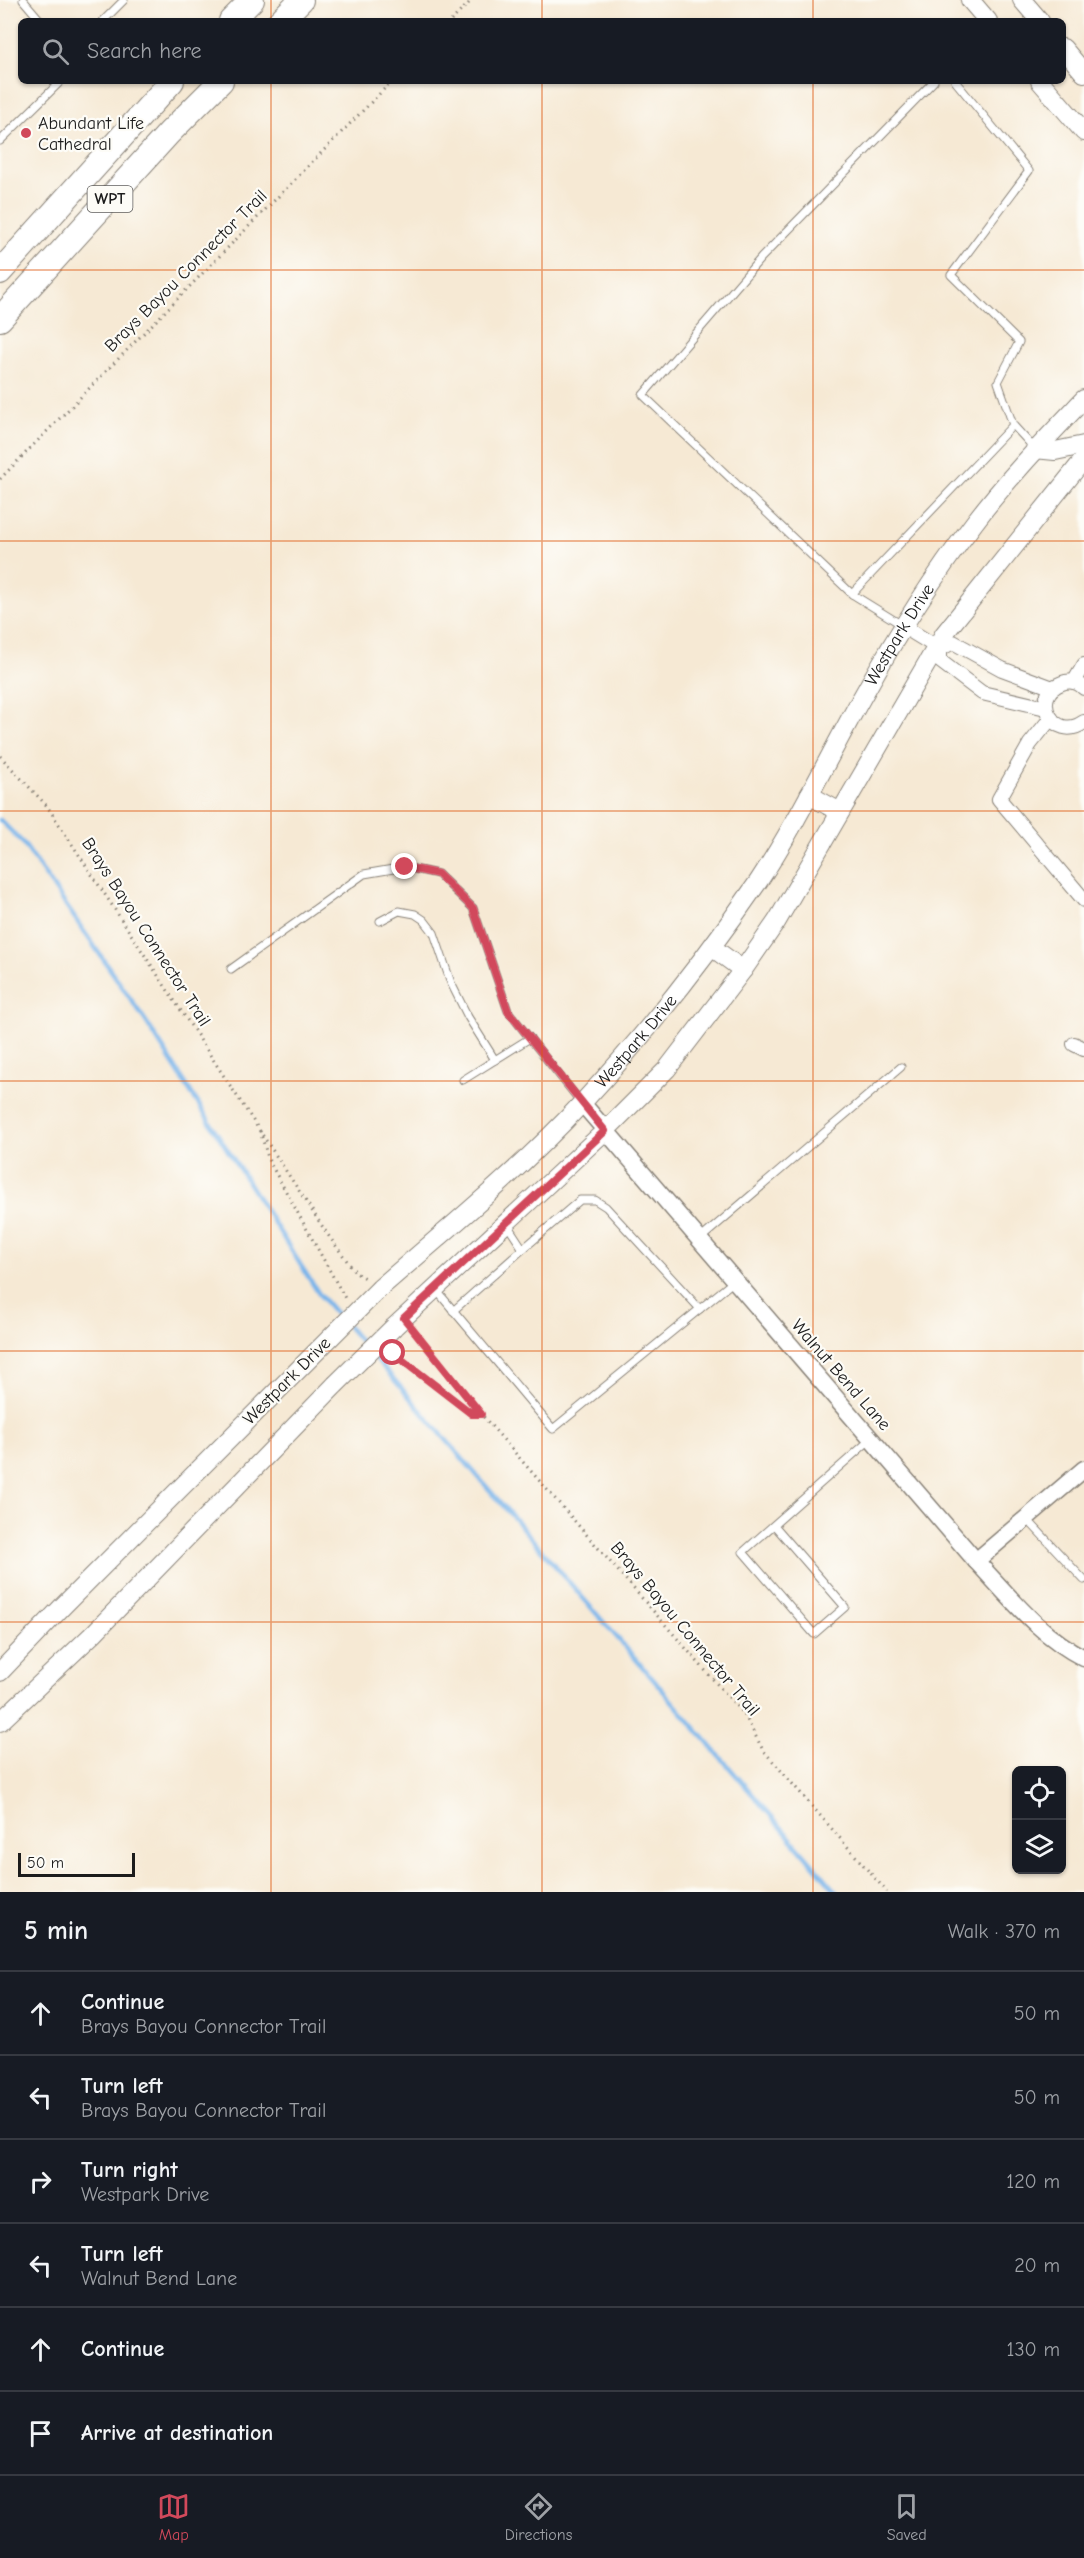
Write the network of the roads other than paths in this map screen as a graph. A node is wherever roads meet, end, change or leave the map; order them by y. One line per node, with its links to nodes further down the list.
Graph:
1 (23, 0): 7 (lane)
2 (124, 0): 8 (lane)
3 (252, 0): 9 (highway)
4 (301, 0): 10 (highway)
5 (970, 0): 11 (main road)
6 (1022, 0): 12 (main road)
7 (38, 18)
8 (106, 18)
9 (234, 18)
10 (283, 18)
11 (985, 18)
12 (1037, 18)
13 (1066, 52): 14 (main road)
14 (1084, 73)
15 (58, 84): 22 (lane)
16 (169, 84): 23 (highway, WPT)
17 (218, 84): 24 (highway, WPT)
18 (931, 84): 30 (lane)
19 (958, 84): 26 (lane)
20 (1043, 84): 21 (main road)
21 (1084, 132)
22 (0, 141)
23 (0, 272)
24 (0, 319)
25 (1084, 399): 28 (main road, Westpark Drive)
26 (1013, 424): 28 (lane); 30 (lane)
27 (1084, 445): 28 (main road)
28 (1035, 449): 31 (main road, Westpark Drive)
29 (1084, 459): 32 (main road, Westpark Drive)
30 (852, 594): 31 (lane)
31 (904, 627): 32 (street); 38 (main road, Westpark Drive)
32 (938, 647): 35 (street); 36 (street); 39 (main road, Westpark Drive)
33 (1084, 665): 34 (street)
34 (1079, 685): 35 (street)
35 (1053, 688): 36 (street)
36 (1048, 713): 37 (street); 40 (street)
37 (1084, 722)
38 (809, 795): 39 (main road); 42 (main road, Westpark Drive)
39 (840, 812): 44 (main road, Westpark Drive)
40 (1084, 900)
41 (380, 921): 46 (lane)
42 (712, 948): 44 (main road); 49 (main road, Westpark Drive)
43 (231, 969): 45 (lane)
44 (743, 970): 50 (main road, Westpark Drive)
45 (530, 1038): 46 (lane); 49 (lane)
46 (495, 1060): 48 (lane)
47 (901, 1067): 52 (lane)
48 (463, 1080)
49 (582, 1103): 50 (street, Walnut Bend Lane); 65 (main road, Westpark Drive, bridge)
50 (605, 1131): 51 (main road, Westpark Drive); 52 (street, Walnut Bend Lane)
51 (506, 1223): 53 (lane); 55 (main road, Westpark Drive)
52 (698, 1240): 54 (street, Walnut Bend Lane)
53 (523, 1248): 56 (lane); 57 (lane)
54 (734, 1281): 56 (lane); 58 (street, Walnut Bend Lane)
55 (435, 1289): 57 (lane); 66 (main road, Westpark Drive, bridge)
56 (700, 1309): 57 (lane)
57 (453, 1311)
58 (871, 1439): 61 (lane); 62 (street, Walnut Bend Lane)
59 (1084, 1469): 60 (street)
60 (1026, 1518): 62 (street); 63 (lane)
61 (774, 1525): 61 (lane)
62 (976, 1561): 64 (street, Walnut Bend Lane)
63 (1084, 1580)
64 (1084, 1658)
65 (0, 1672)
66 (0, 1722)

